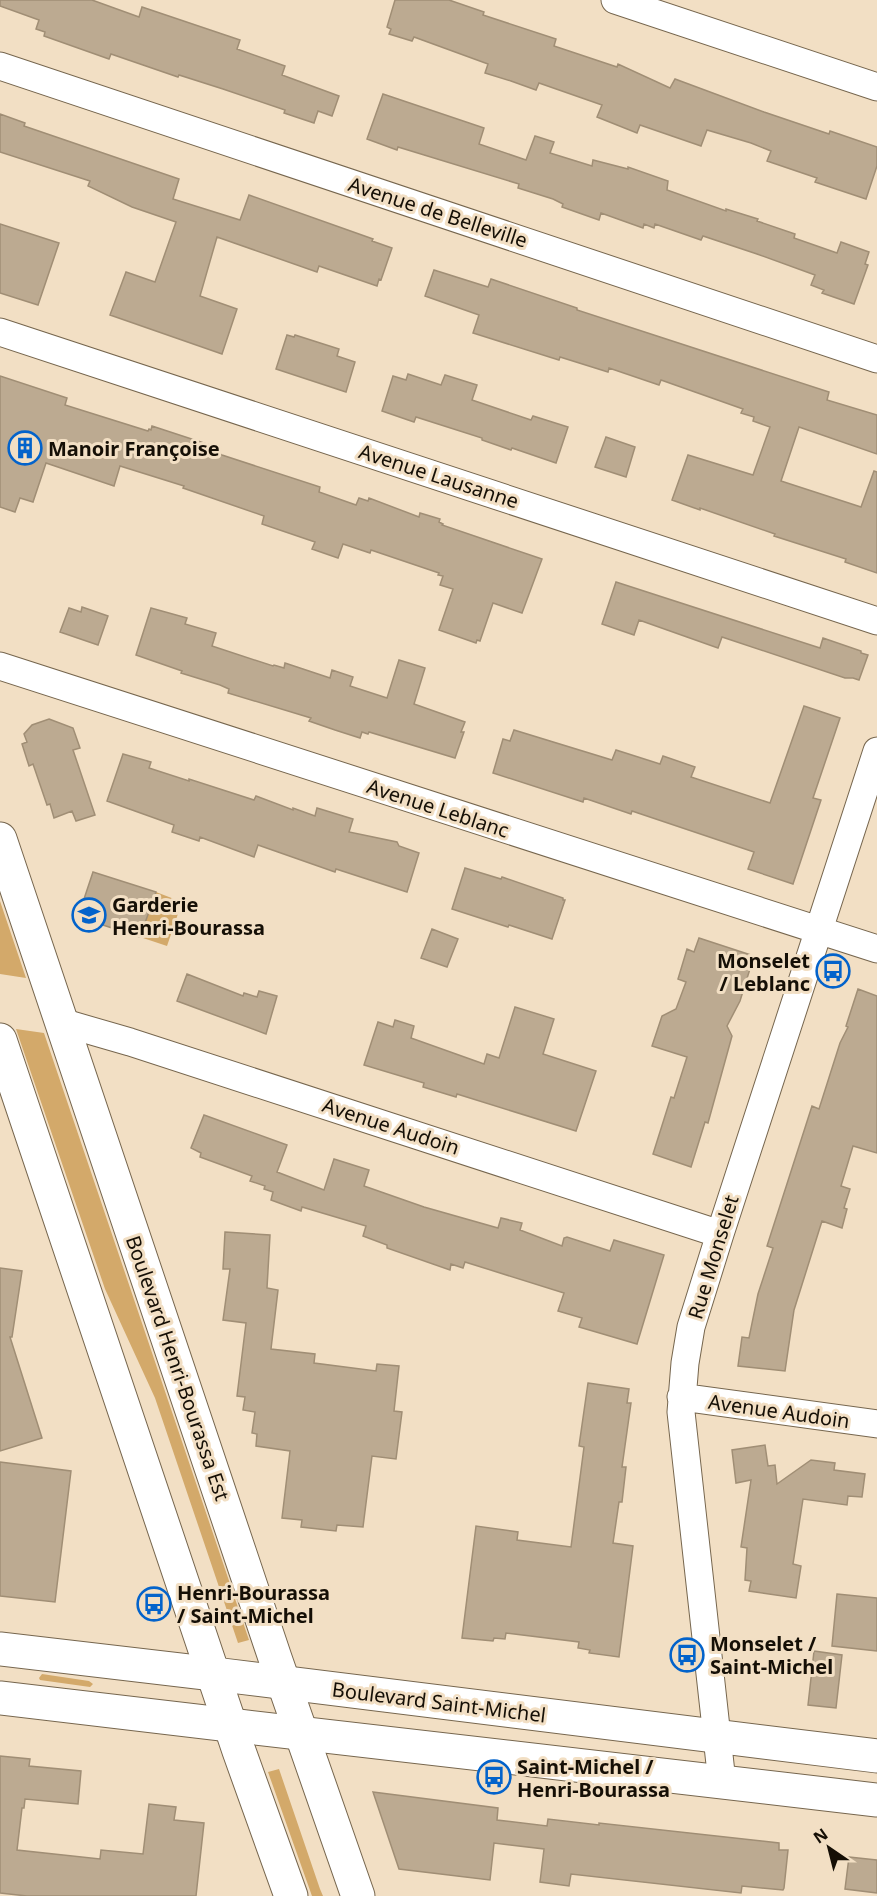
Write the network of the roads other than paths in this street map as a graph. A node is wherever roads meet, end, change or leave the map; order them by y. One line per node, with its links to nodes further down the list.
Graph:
1 (615, 0): 3 (street)
2 (0, 66): 5 (street, Avenue de Belleville)
3 (877, 87)
4 (0, 333): 6 (street, Avenue Lausanne)
5 (877, 359)
6 (877, 621)
7 (0, 666): 10 (street, Avenue Leblanc)
8 (877, 751): 10 (street, Rue Monselet)
9 (0, 839): 12 (main road, Boulevard Henri-Bourassa Est)
10 (819, 931): 11 (street, Avenue Leblanc); 14 (street, Rue Monselet)
11 (877, 949)
12 (61, 1022): 14 (street, Avenue Audoin); 19 (main road, Boulevard Henri-Bourassa Est)
13 (0, 1040): 18 (main road)
14 (720, 1234): 15 (street, Rue Monselet)
15 (681, 1397): 16 (street, Avenue Audoin); 23 (street, Rue Monselet)
16 (877, 1424)
17 (0, 1649): 18 (main road, Boulevard Saint-Michel)
18 (214, 1674): 19 (main road, Boulevard Saint-Michel); 21 (main road)
19 (284, 1683): 22 (main road, Boulevard Henri-Bourassa Est); 23 (main road, Boulevard Saint-Michel)
20 (0, 1698): 21 (main road)
21 (230, 1725): 22 (main road); 27 (main road)
22 (302, 1732): 25 (main road); 28 (main road, Boulevard Henri-Bourassa Est)
23 (717, 1737): 24 (main road, Boulevard Saint-Michel); 25 (street, Rue Monselet)
24 (877, 1756)
25 (722, 1782): 26 (main road)
26 (877, 1800)
27 (291, 1896)
28 (358, 1896)

